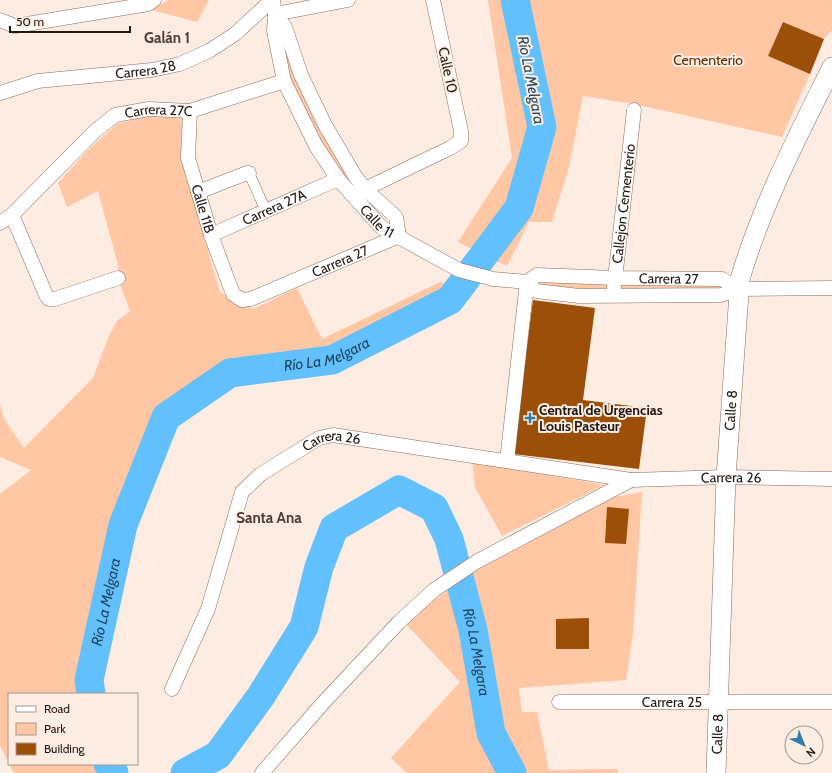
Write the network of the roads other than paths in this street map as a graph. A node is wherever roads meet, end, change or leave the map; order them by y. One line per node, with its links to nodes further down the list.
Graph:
1 (154, 0): 6 (street)
2 (272, 0): 5 (street); 9 (street, Carrera 28)
3 (348, 0): 5 (street)
4 (433, 0): 14 (street, Calle 10)
5 (275, 14): 8 (street, Calle 11); 14 (street, Calle 11)
6 (0, 20)
7 (832, 66): 25 (main road, Calle 8)
8 (284, 81): 11 (street, Carrera 27C); 13 (street, Calle 11)
9 (0, 93)
10 (634, 110): 22 (street, Callejon Cementerio)
11 (190, 111): 15 (street, Calle 11B); 18 (street, Carrera 27C)
12 (249, 173): 15 (street); 17 (street)
13 (338, 179): 16 (street, Calle 11); 17 (street, Carrera 27A)
14 (365, 189): 16 (street); 20 (street, Calle 11)
15 (198, 192): 19 (street, Calle 11B)
16 (351, 194): 20 (street, Calle 11)
17 (266, 210): 19 (street, Carrera 27A)
18 (6, 219): 21 (street)
19 (210, 235): 27 (street, Calle 11B)
20 (399, 236): 23 (street, Carrera 27); 27 (street, Carrera 27)
21 (118, 278)
22 (615, 278): 23 (street, Carrera 27); 25 (street, Carrera 27); 26 (street, Callejon Cementerio)
23 (528, 282): 26 (street, Carrera 27); 28 (street)
24 (832, 288): 25 (street, Carrera 27)
25 (738, 289): 26 (street, Carrera 27); 29 (main road, Calle 8)
26 (613, 296)
27 (242, 300)
28 (507, 461): 31 (street, Carrera 26); 32 (street, Carrera 26)
29 (726, 476): 30 (street, Carrera 26); 31 (street, Carrera 26); 34 (main road, Calle 8)
30 (832, 479)
31 (631, 480): 36 (street, Carrera 26)
32 (174, 683)
33 (559, 702): 34 (street, Carrera 25)
34 (718, 702): 35 (street, Carrera 25); 37 (main road, Calle 8)
35 (832, 702)
36 (262, 773)
37 (716, 773)

